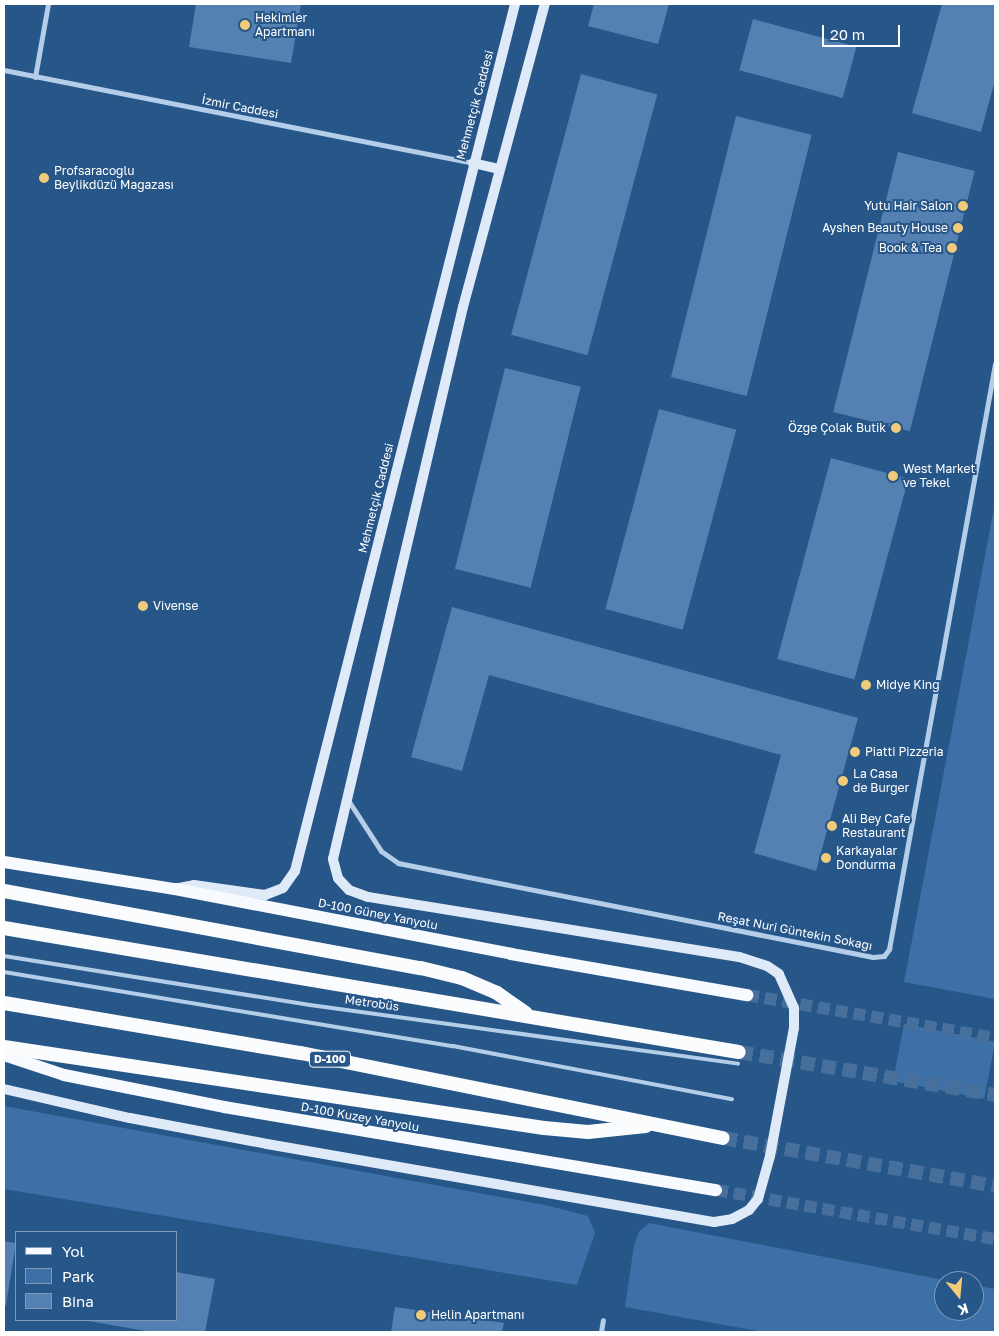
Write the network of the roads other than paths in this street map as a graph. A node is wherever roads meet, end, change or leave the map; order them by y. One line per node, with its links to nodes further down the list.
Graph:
1 (48, 4): 5 (street)
2 (514, 4): 6 (main road, Mehmetçik Caddesi)
3 (545, 4): 7 (main road)
4 (4, 70): 5 (street, İzmir Caddesi)
5 (35, 77): 6 (street, İzmir Caddesi)
6 (473, 163): 7 (main road); 11 (main road, Mehmetçik Caddesi)
7 (498, 169): 9 (main road)
8 (995, 364): 9 (street, Reşat Nuri Güntekin Sokağı)
9 (347, 799): 22 (main road)
10 (4, 862): 11 (main road, D-100 Güney Yanyolu)
11 (176, 889): 16 (main road, D-100 Güney Yanyolu)
12 (4, 891): 18 (highway)
13 (4, 928): 18 (highway)
14 (4, 956): 21 (lane, Metrobüs)
15 (4, 972): 23 (lane)
16 (747, 995)
17 (4, 1003): 24 (highway, D-100)
18 (531, 1016): 21 (highway)
19 (4, 1047): 24 (highway)
20 (4, 1055): 26 (main road, D-100 Kuzey Yanyolu)
21 (738, 1058)
22 (4, 1089)
23 (732, 1099)
24 (654, 1125): 25 (highway, D-100)
25 (723, 1138)
26 (716, 1190)
27 (603, 1320): 28 (street)
28 (601, 1332)

